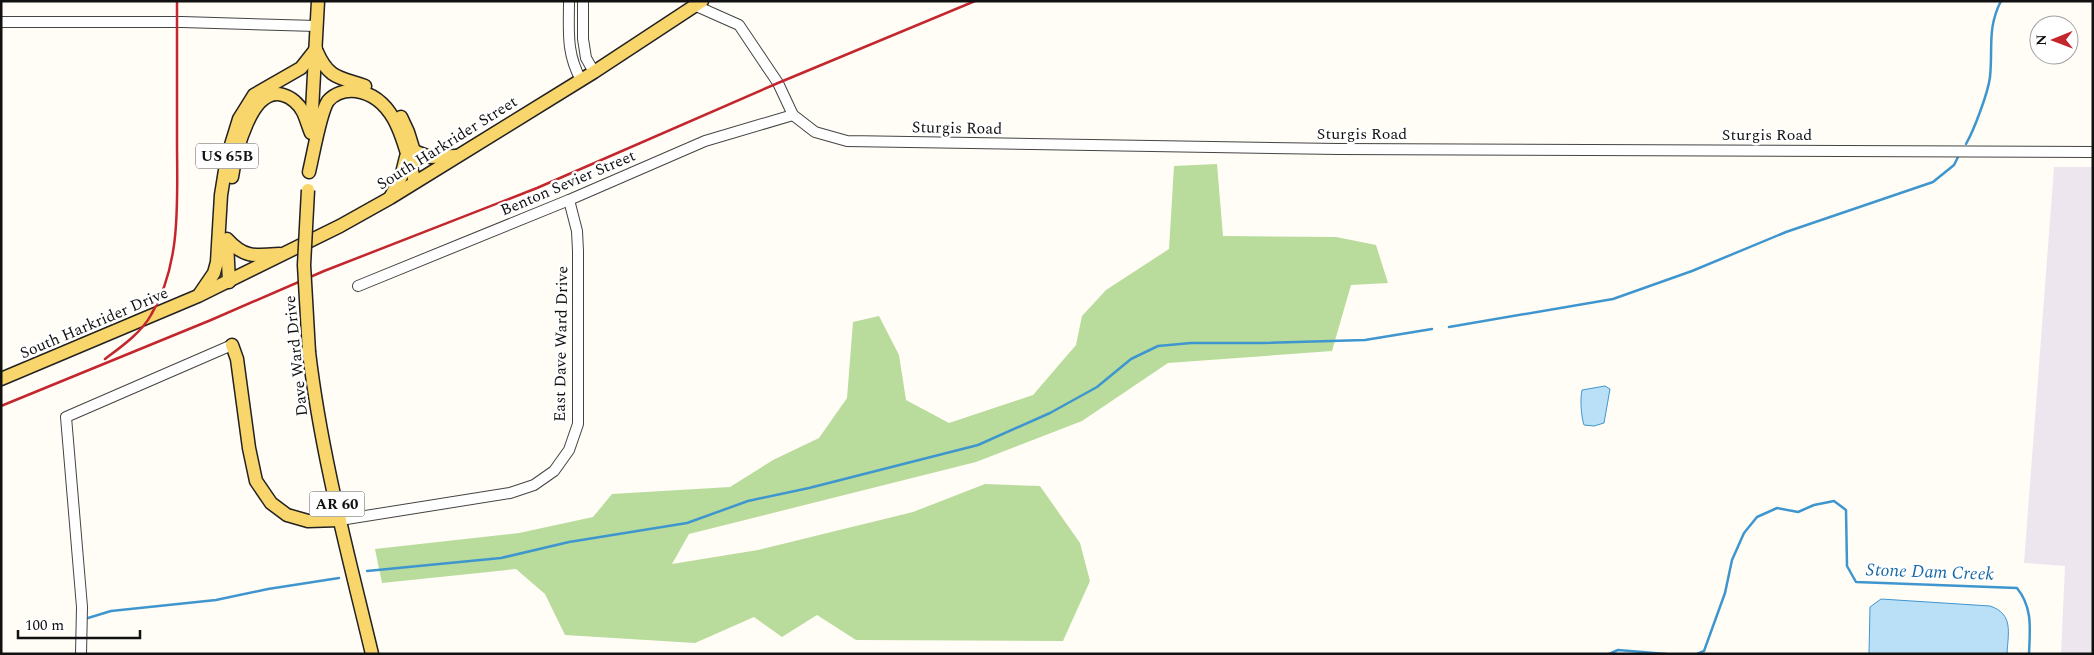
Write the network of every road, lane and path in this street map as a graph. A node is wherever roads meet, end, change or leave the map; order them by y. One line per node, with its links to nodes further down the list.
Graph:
1 (318, 1): 6 (main road)
2 (569, 1): 9 (street)
3 (583, 1): 8 (street)
4 (698, 3): 8 (main road, South Harkrider Street); 10 (street, Sturgis Road)
5 (1, 22): 6 (street)
6 (317, 26): 7 (main road)
7 (316, 49): 11 (main road, Dave Ward Drive / AR 60); 13 (main road); 19 (main road, US 65B)
8 (594, 72): 9 (main road, South Harkrider Street)
9 (581, 80): 14 (main road, South Harkrider Street)
10 (792, 115): 12 (street, Sturgis Road); 18 (street, Benton Sevier Street)
11 (311, 133): 15 (main road, Dave Ward Drive / AR 60); 19 (main road)
12 (2093, 152)
13 (410, 153): 14 (main road); 15 (main road); 16 (main road); 17 (main road)
14 (458, 155): 16 (main road, South Harkrider Street)
15 (309, 172): 26 (main road, Dave Ward Drive / AR 60, bridge)
16 (418, 180): 17 (main road, South Harkrider Street)
17 (390, 198): 20 (main road, South Harkrider Street)
18 (569, 200): 22 (street, Benton Sevier Street); 26 (street, East Dave Ward Drive)
19 (223, 241): 20 (main road); 21 (main road); 23 (main road, US 65B)
20 (289, 253): 21 (main road, South Harkrider Street)
21 (226, 283): 23 (main road, South Harkrider Street)
22 (358, 286)
23 (198, 296): 25 (main road, South Harkrider Drive)
24 (232, 344): 26 (main road); 27 (street)
25 (1, 379)
26 (340, 520): 28 (main road, Dave Ward Drive / AR 60)
27 (81, 654)
28 (372, 654)

